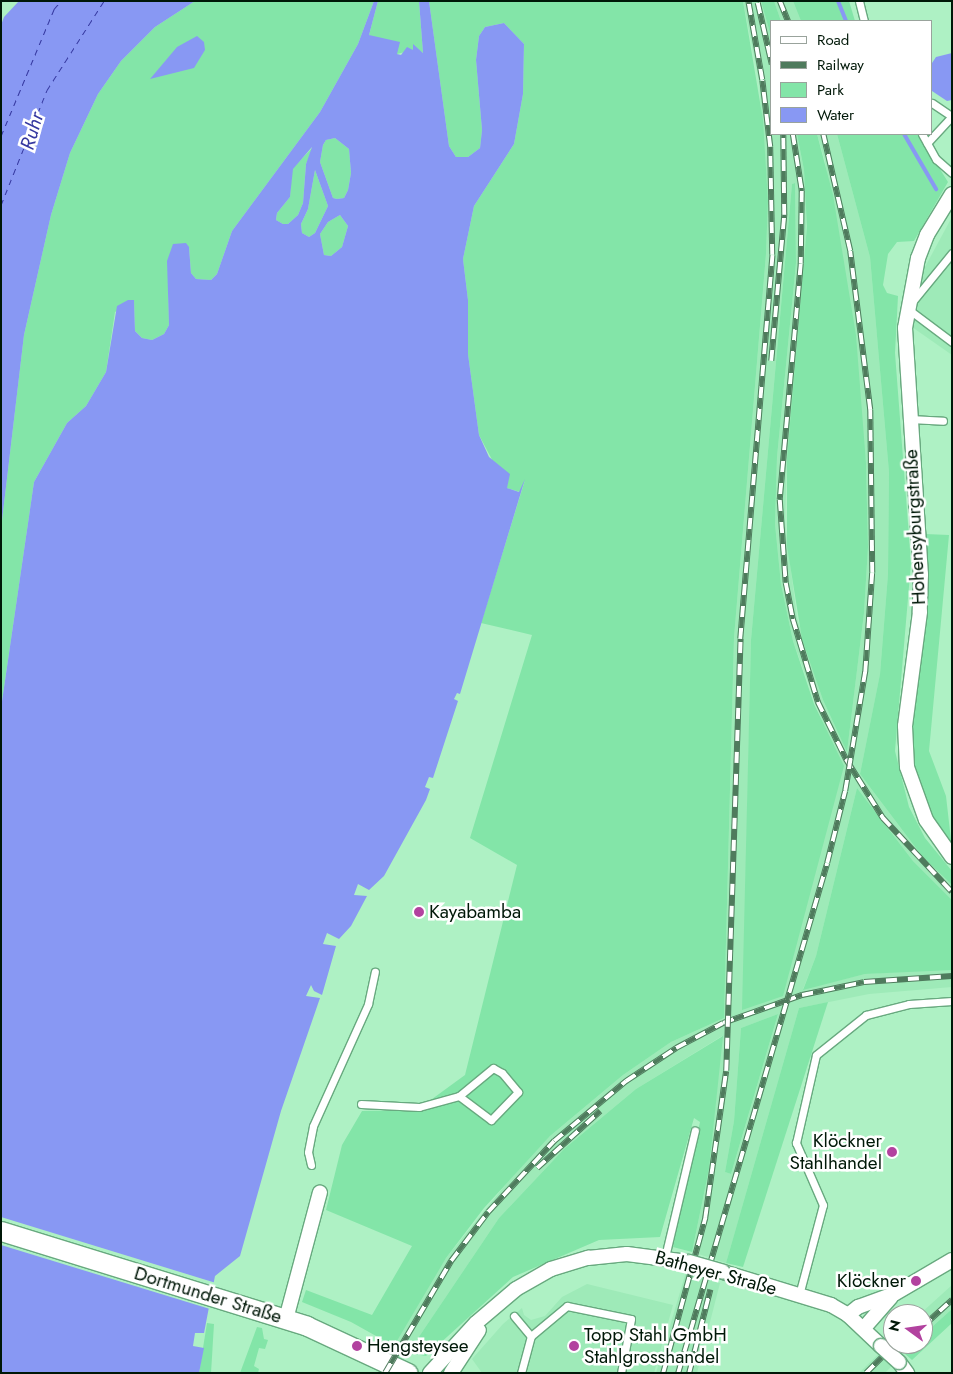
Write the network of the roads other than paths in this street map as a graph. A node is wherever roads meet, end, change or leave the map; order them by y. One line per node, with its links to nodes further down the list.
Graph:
1 (858, 1): 2 (lane)
2 (864, 20)
3 (933, 104): 4 (lane)
4 (952, 116): 6 (lane)
5 (923, 135): 6 (lane)
6 (927, 143): 7 (lane)
7 (952, 173)
8 (952, 194): 10 (street, Hohensyburgstraße)
9 (952, 253): 10 (lane)
10 (906, 308): 11 (lane); 12 (street, Hohensyburgstraße)
11 (952, 342)
12 (910, 419): 13 (lane); 14 (street, Hohensyburgstraße)
13 (943, 421)
14 (952, 858)
15 (375, 972): 20 (lane)
16 (952, 1001): 26 (lane)
17 (459, 1096): 17 (lane); 18 (lane)
18 (361, 1104)
19 (695, 1130): 23 (lane)
20 (311, 1165)
21 (320, 1192): 30 (street)
22 (1, 1231): 30 (main road, Dortmunder Straße)
23 (665, 1257): 26 (street, Batheyer Straße, bridge); 29 (street, Batheyer Straße)
24 (952, 1260): 25 (street)
25 (894, 1294): 27 (street); 31 (street)
26 (799, 1295): 27 (street, Batheyer Straße)
27 (848, 1315): 31 (street, Batheyer Straße)
28 (514, 1316): 32 (lane)
29 (485, 1318): 35 (street, Batheyer Straße); 36 (street, Batheyer Straße)
30 (286, 1319): 34 (main road, Dortmunder Straße)
31 (864, 1328): 33 (street, Batheyer Straße, bridge)
32 (531, 1336): 37 (lane); 38 (lane)
33 (903, 1368)
34 (408, 1373)
35 (430, 1373)
36 (451, 1373)
37 (521, 1373)
38 (621, 1373)

